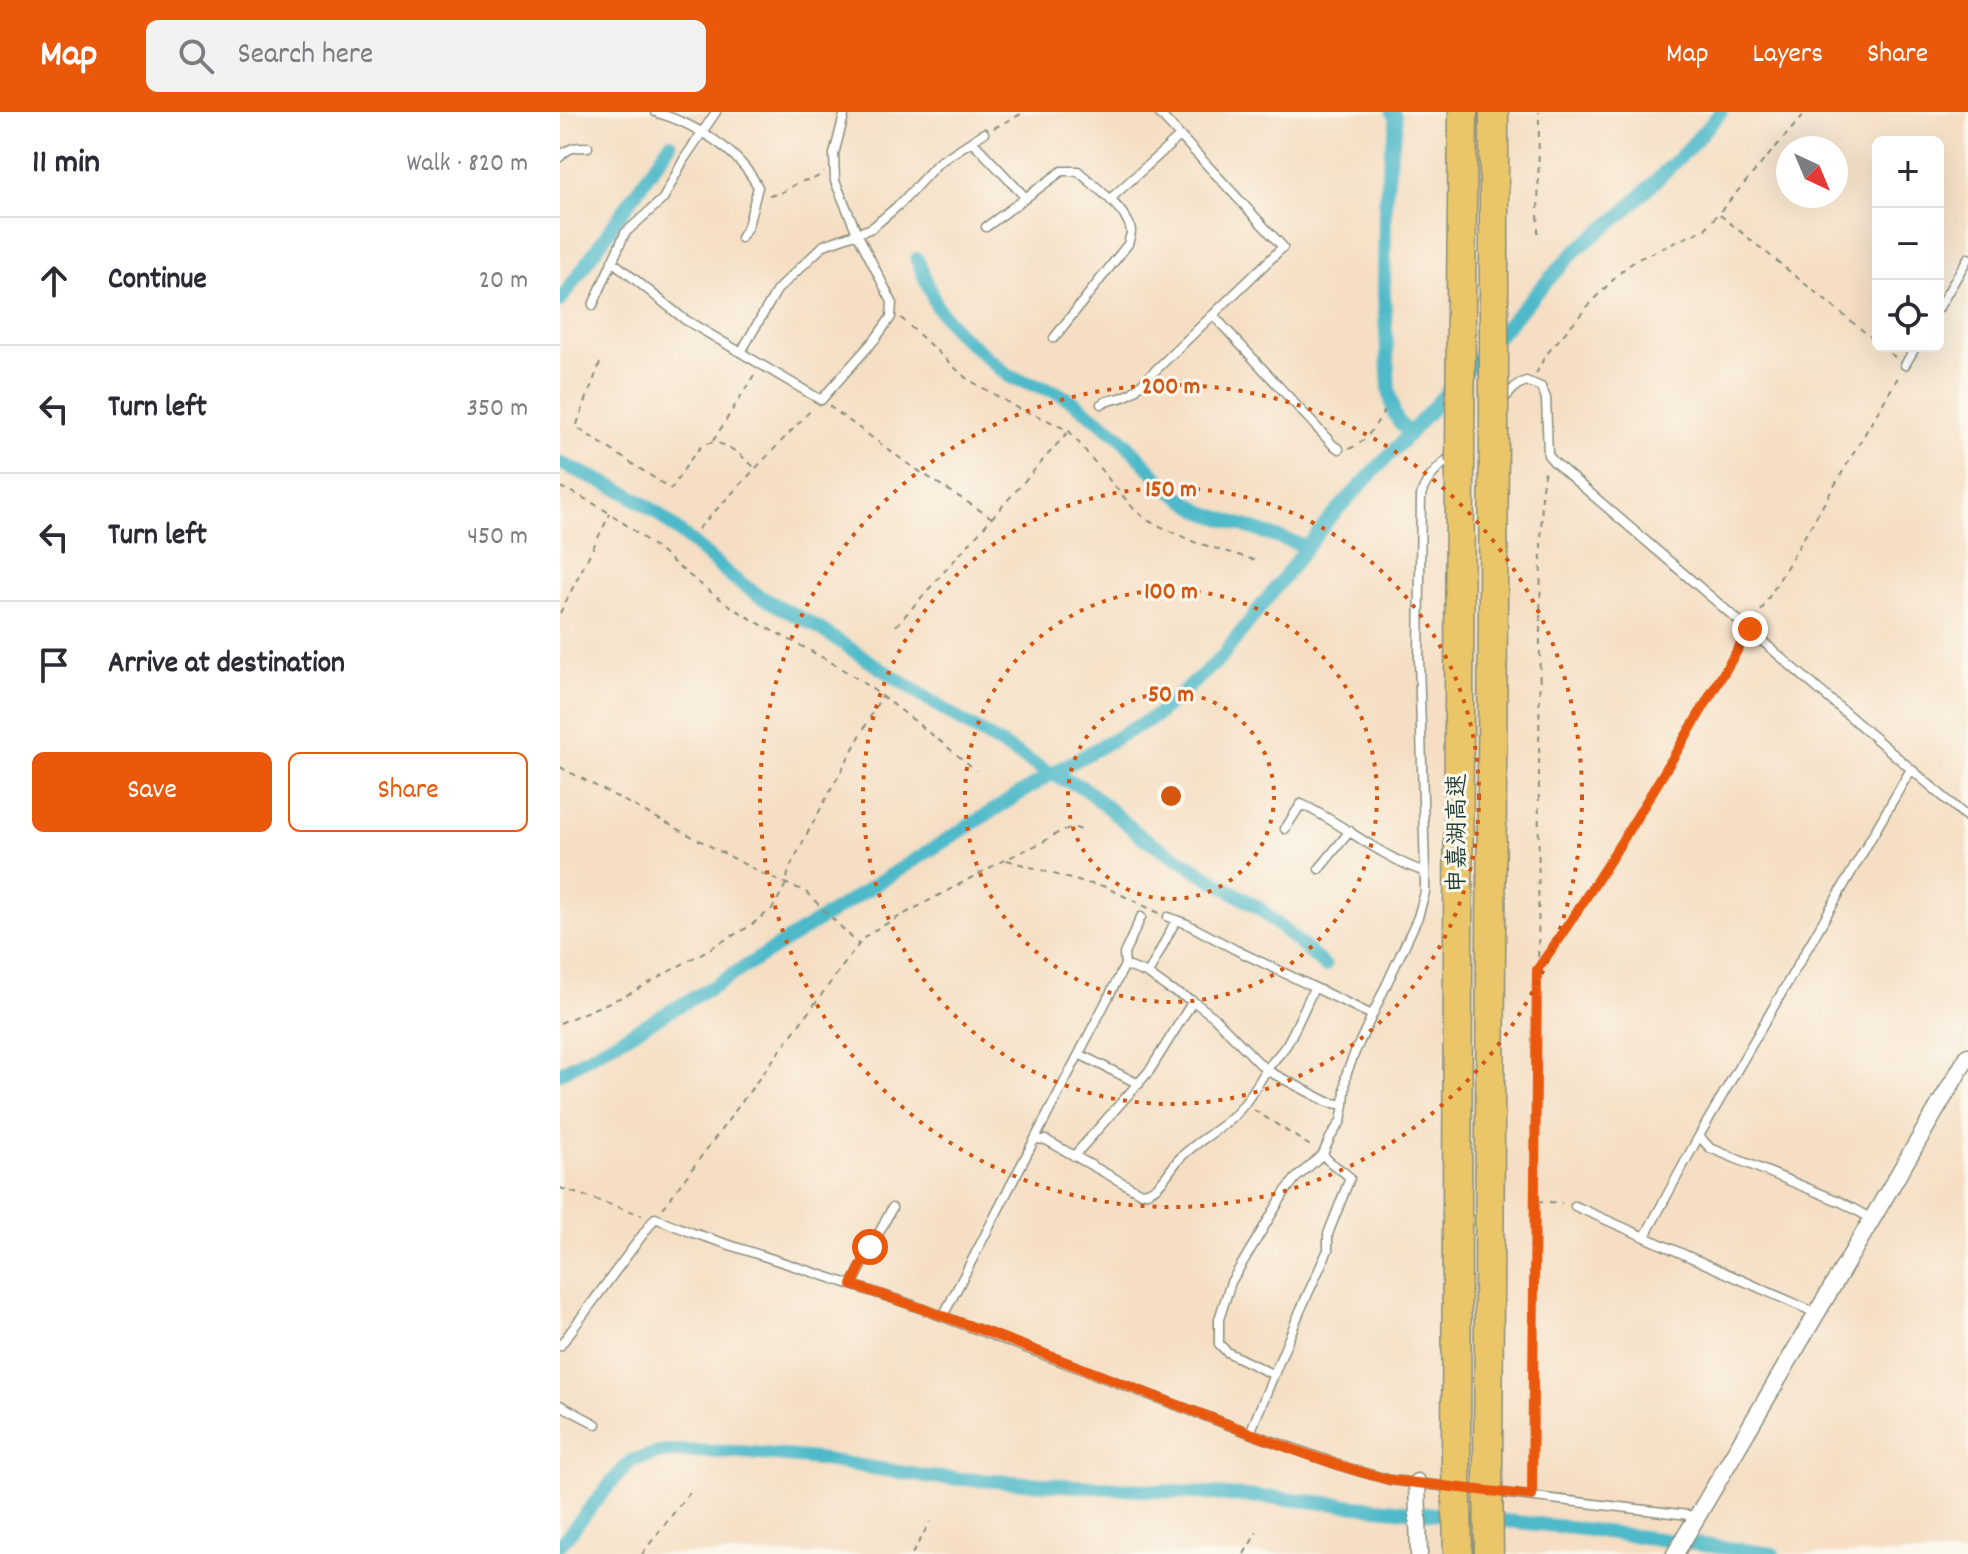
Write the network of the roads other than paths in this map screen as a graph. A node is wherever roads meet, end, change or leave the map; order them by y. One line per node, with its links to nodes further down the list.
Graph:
1 (655, 112): 7 (lane)
2 (716, 112): 7 (lane)
3 (845, 112): 16 (lane)
4 (1158, 112): 9 (lane)
5 (1463, 112): 66 (highway, 申嘉湖高速, bridge)
6 (1494, 112): 28 (highway, 申嘉湖高速, bridge)
7 (703, 131): 17 (lane); 19 (lane)
8 (984, 133): 10 (lane)
9 (1180, 136): 14 (lane); 22 (lane)
10 (972, 141): 13 (lane); 16 (lane)
11 (588, 147): 12 (lane)
12 (560, 157)
13 (1026, 198): 14 (lane); 15 (lane)
14 (1110, 199): 23 (lane)
15 (986, 227)
16 (857, 233): 24 (lane); 24 (lane)
17 (741, 238)
18 (1968, 258): 20 (lane)
19 (612, 261): 21 (lane); 24 (lane)
20 (1944, 299)
21 (593, 305)
22 (1213, 315): 27 (lane); 29 (lane)
23 (1054, 338)
24 (741, 352)
25 (1913, 352): 26 (lane)
26 (1905, 365)
27 (1101, 404)
28 (1484, 427): 30 (lane); 35 (lane); 67 (highway, 申嘉湖高速, bridge)
29 (1339, 449)
30 (1911, 769): 31 (lane); 47 (lane)
31 (1968, 818)
32 (1285, 829): 33 (lane)
33 (1350, 831): 34 (lane); 35 (lane)
34 (1319, 869)
35 (1425, 872): 41 (lane)
36 (1141, 917): 37 (lane)
37 (1125, 965): 38 (lane); 42 (lane)
38 (1148, 974): 39 (lane); 40 (lane)
39 (1314, 988): 41 (lane); 44 (lane)
40 (1193, 1001): 44 (lane); 45 (lane)
41 (1372, 1015): 46 (lane)
42 (1079, 1054): 45 (lane); 48 (lane)
43 (1968, 1056): 53 (street)
44 (1266, 1070): 46 (lane); 50 (lane)
45 (1139, 1084): 50 (lane)
46 (1344, 1105): 49 (lane)
47 (1699, 1136): 53 (lane); 54 (lane)
48 (1035, 1139): 50 (lane); 57 (lane)
49 (1323, 1154): 59 (lane); 59 (lane)
50 (1074, 1156)
51 (1575, 1206): 54 (lane)
52 (892, 1208): 55 (lane)
53 (1872, 1219): 56 (street)
54 (1645, 1236): 56 (lane)
55 (852, 1285): 57 (lane); 58 (lane)
56 (1817, 1314): 64 (street)
57 (943, 1316): 62 (lane)
58 (560, 1346)
59 (1274, 1375): 62 (lane)
60 (560, 1405): 61 (lane)
61 (596, 1424)
62 (1250, 1433): 63 (lane)
63 (1417, 1488): 64 (lane); 65 (street)
64 (1695, 1521): 68 (street)
65 (1419, 1554)
66 (1458, 1554)
67 (1489, 1554)
68 (1675, 1554)

